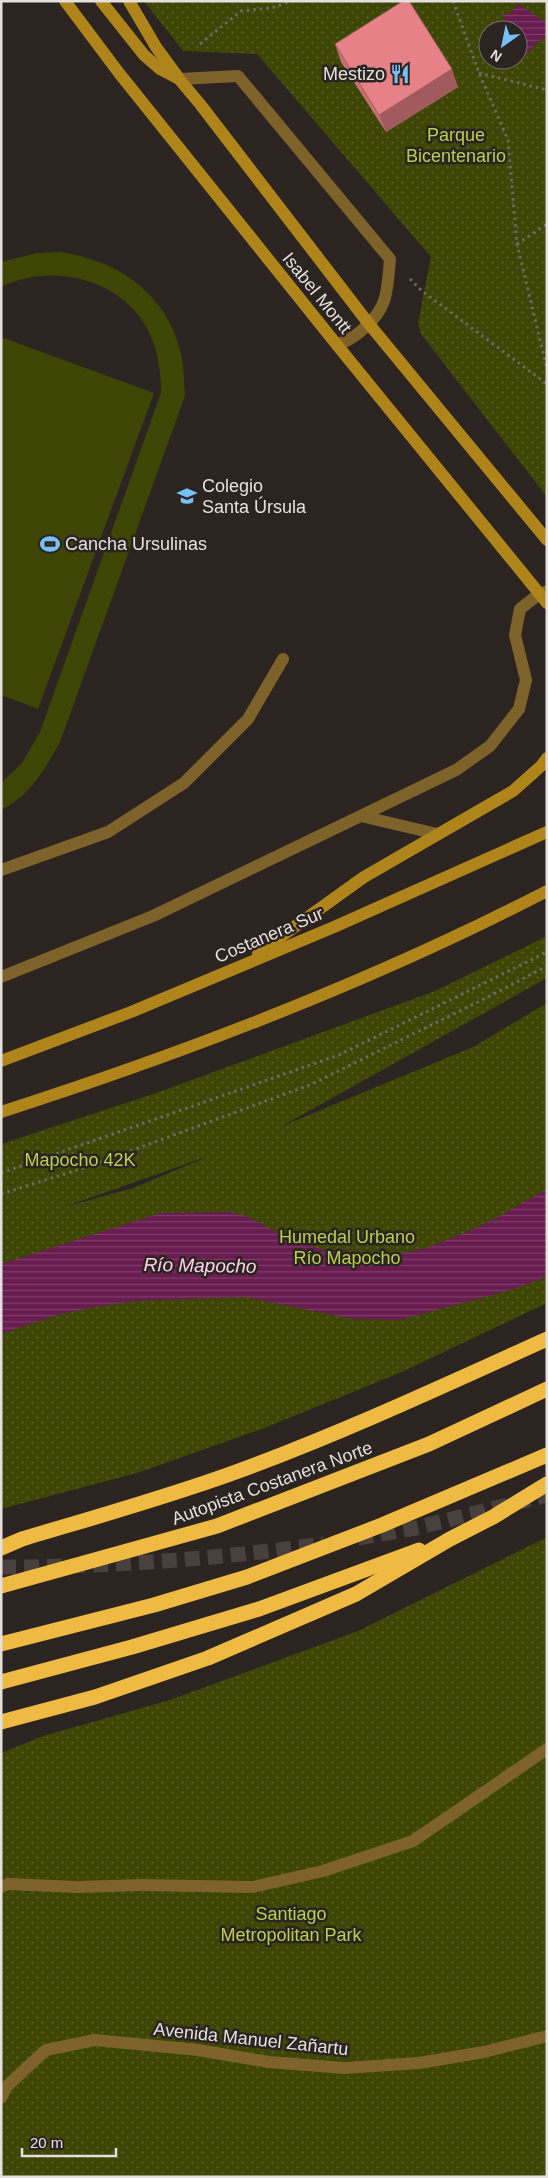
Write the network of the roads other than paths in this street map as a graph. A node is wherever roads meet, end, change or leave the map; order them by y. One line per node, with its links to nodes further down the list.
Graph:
1 (65, 1): 6 (main road, Isabel Montt)
2 (100, 1): 4 (main road, Isabel Montt)
3 (129, 1): 4 (main road)
4 (179, 79): 5 (main road, Isabel Montt); 5 (street)
5 (368, 324): 6 (street); 7 (main road, Isabel Montt)
6 (336, 345): 8 (main road, Isabel Montt)
7 (547, 540)
8 (544, 596): 11 (street)
9 (284, 659): 14 (street)
10 (547, 758): 13 (main road)
11 (360, 816): 13 (street); 17 (street)
12 (547, 832): 16 (main road, Costanera Sur)
13 (437, 834): 16 (main road)
14 (1, 870)
15 (547, 891): 19 (main road)
16 (241, 965): 18 (main road, Costanera Sur)
17 (1, 977)
18 (1, 1061)
19 (1, 1112)
20 (547, 1339): 25 (highway)
21 (547, 1389): 26 (highway, Autopista Costanera Norte)
22 (547, 1455): 27 (highway)
23 (547, 1484): 24 (highway)
24 (450, 1539): 28 (highway); 29 (highway)
25 (1, 1548)
26 (1, 1586)
27 (1, 1644)
28 (1, 1682)
29 (1, 1722)
30 (547, 1749): 31 (street, bridge)
31 (1, 1886)
32 (547, 2036): 33 (street, Avenida Manuel Zañartu)
33 (1, 2098)

